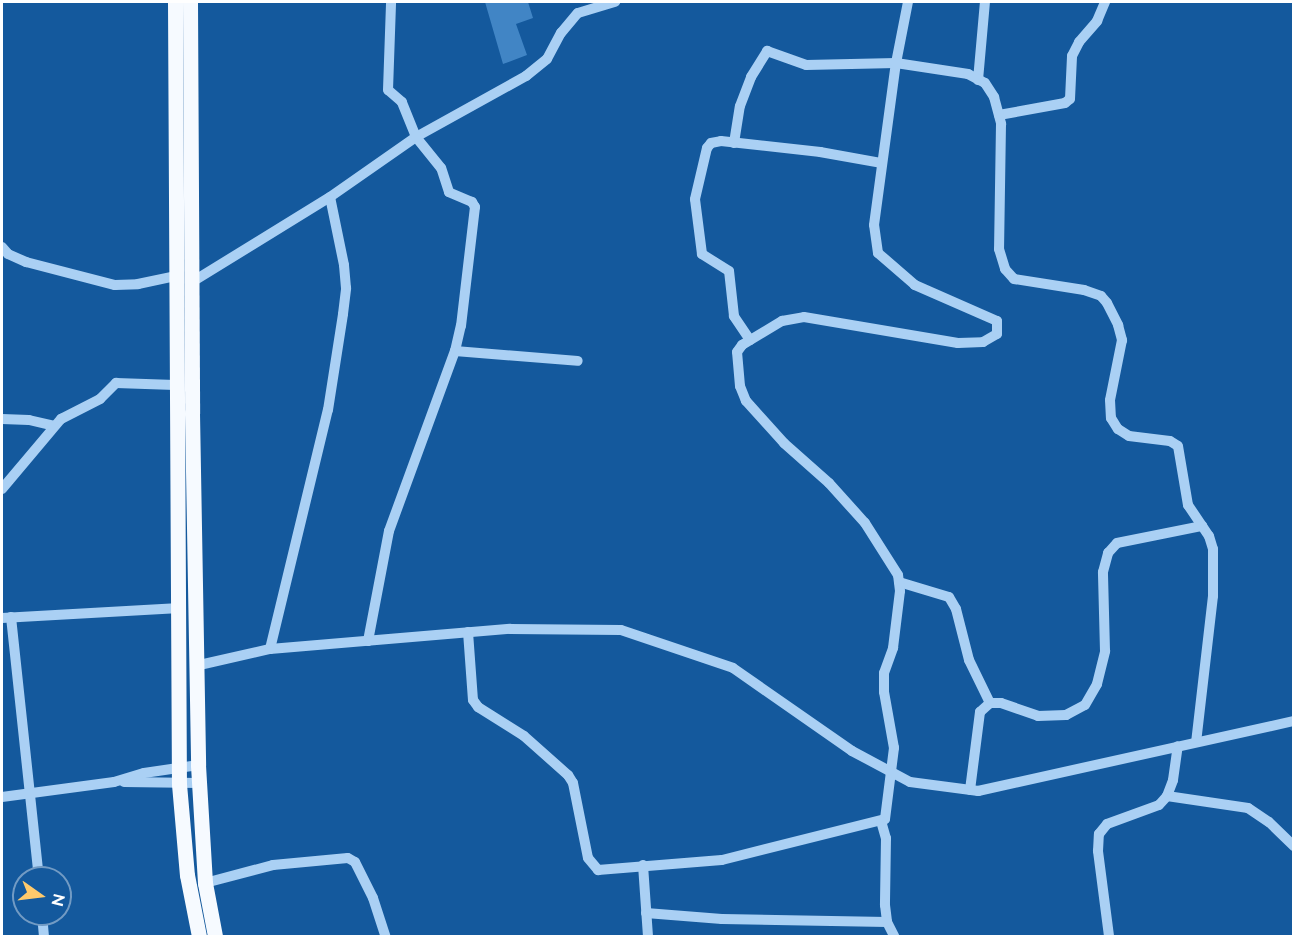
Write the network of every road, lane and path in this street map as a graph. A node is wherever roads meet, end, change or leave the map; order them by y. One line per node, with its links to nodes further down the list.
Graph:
1 (175, 2): 16 (main road)
2 (190, 2): 17 (main road)
3 (391, 2): 11 (street)
4 (615, 2): 11 (street)
5 (908, 2): 8 (street)
6 (985, 2): 9 (street)
7 (1105, 2): 10 (street)
8 (896, 63): 9 (street); 12 (street); 13 (street)
9 (978, 80): 10 (street)
10 (999, 115): 25 (street)
11 (416, 137): 14 (street); 19 (street)
12 (734, 143): 13 (street); 18 (street)
13 (882, 163): 18 (street)
14 (330, 196): 17 (street); 31 (street)
15 (2, 247): 16 (street)
16 (175, 276): 21 (main road)
17 (192, 282): 32 (main road)
18 (750, 340): 26 (street)
19 (455, 351): 20 (street); 30 (street)
20 (578, 361)
21 (175, 385): 23 (street); 27 (main road)
22 (2, 419): 23 (street)
23 (54, 426): 24 (street)
24 (2, 489)
25 (1202, 526): 33 (street); 35 (street)
26 (899, 582): 33 (street); 39 (street)
27 (180, 608): 28 (street); 38 (main road)
28 (6, 617): 44 (street)
29 (468, 632): 30 (street); 39 (street); 49 (street)
30 (368, 641): 31 (street)
31 (270, 649): 32 (street)
32 (195, 666): 37 (main road)
33 (990, 703): 43 (street)
34 (1293, 721): 35 (street)
35 (1196, 742): 36 (street)
36 (1178, 746): 43 (street); 46 (street)
37 (198, 765): 38 (street); 41 (main road)
38 (179, 767): 40 (street); 42 (main road)
39 (891, 772): 43 (street); 47 (street)
40 (114, 782): 42 (street); 44 (street)
41 (199, 783): 42 (street); 51 (main road)
42 (179, 784): 54 (main road)
43 (970, 790)
44 (32, 793): 45 (street); 50 (street)
45 (2, 796)
46 (1167, 796): 48 (street); 59 (street)
47 (881, 821): 49 (street); 53 (street)
48 (1293, 846)
49 (643, 865): 52 (street)
50 (38, 866)
51 (206, 883): 55 (main road); 56 (street)
52 (646, 913): 53 (street); 57 (street)
53 (887, 922): 58 (street)
54 (199, 936)
55 (215, 936)
56 (385, 936)
57 (648, 936)
58 (894, 936)
59 (1109, 936)

